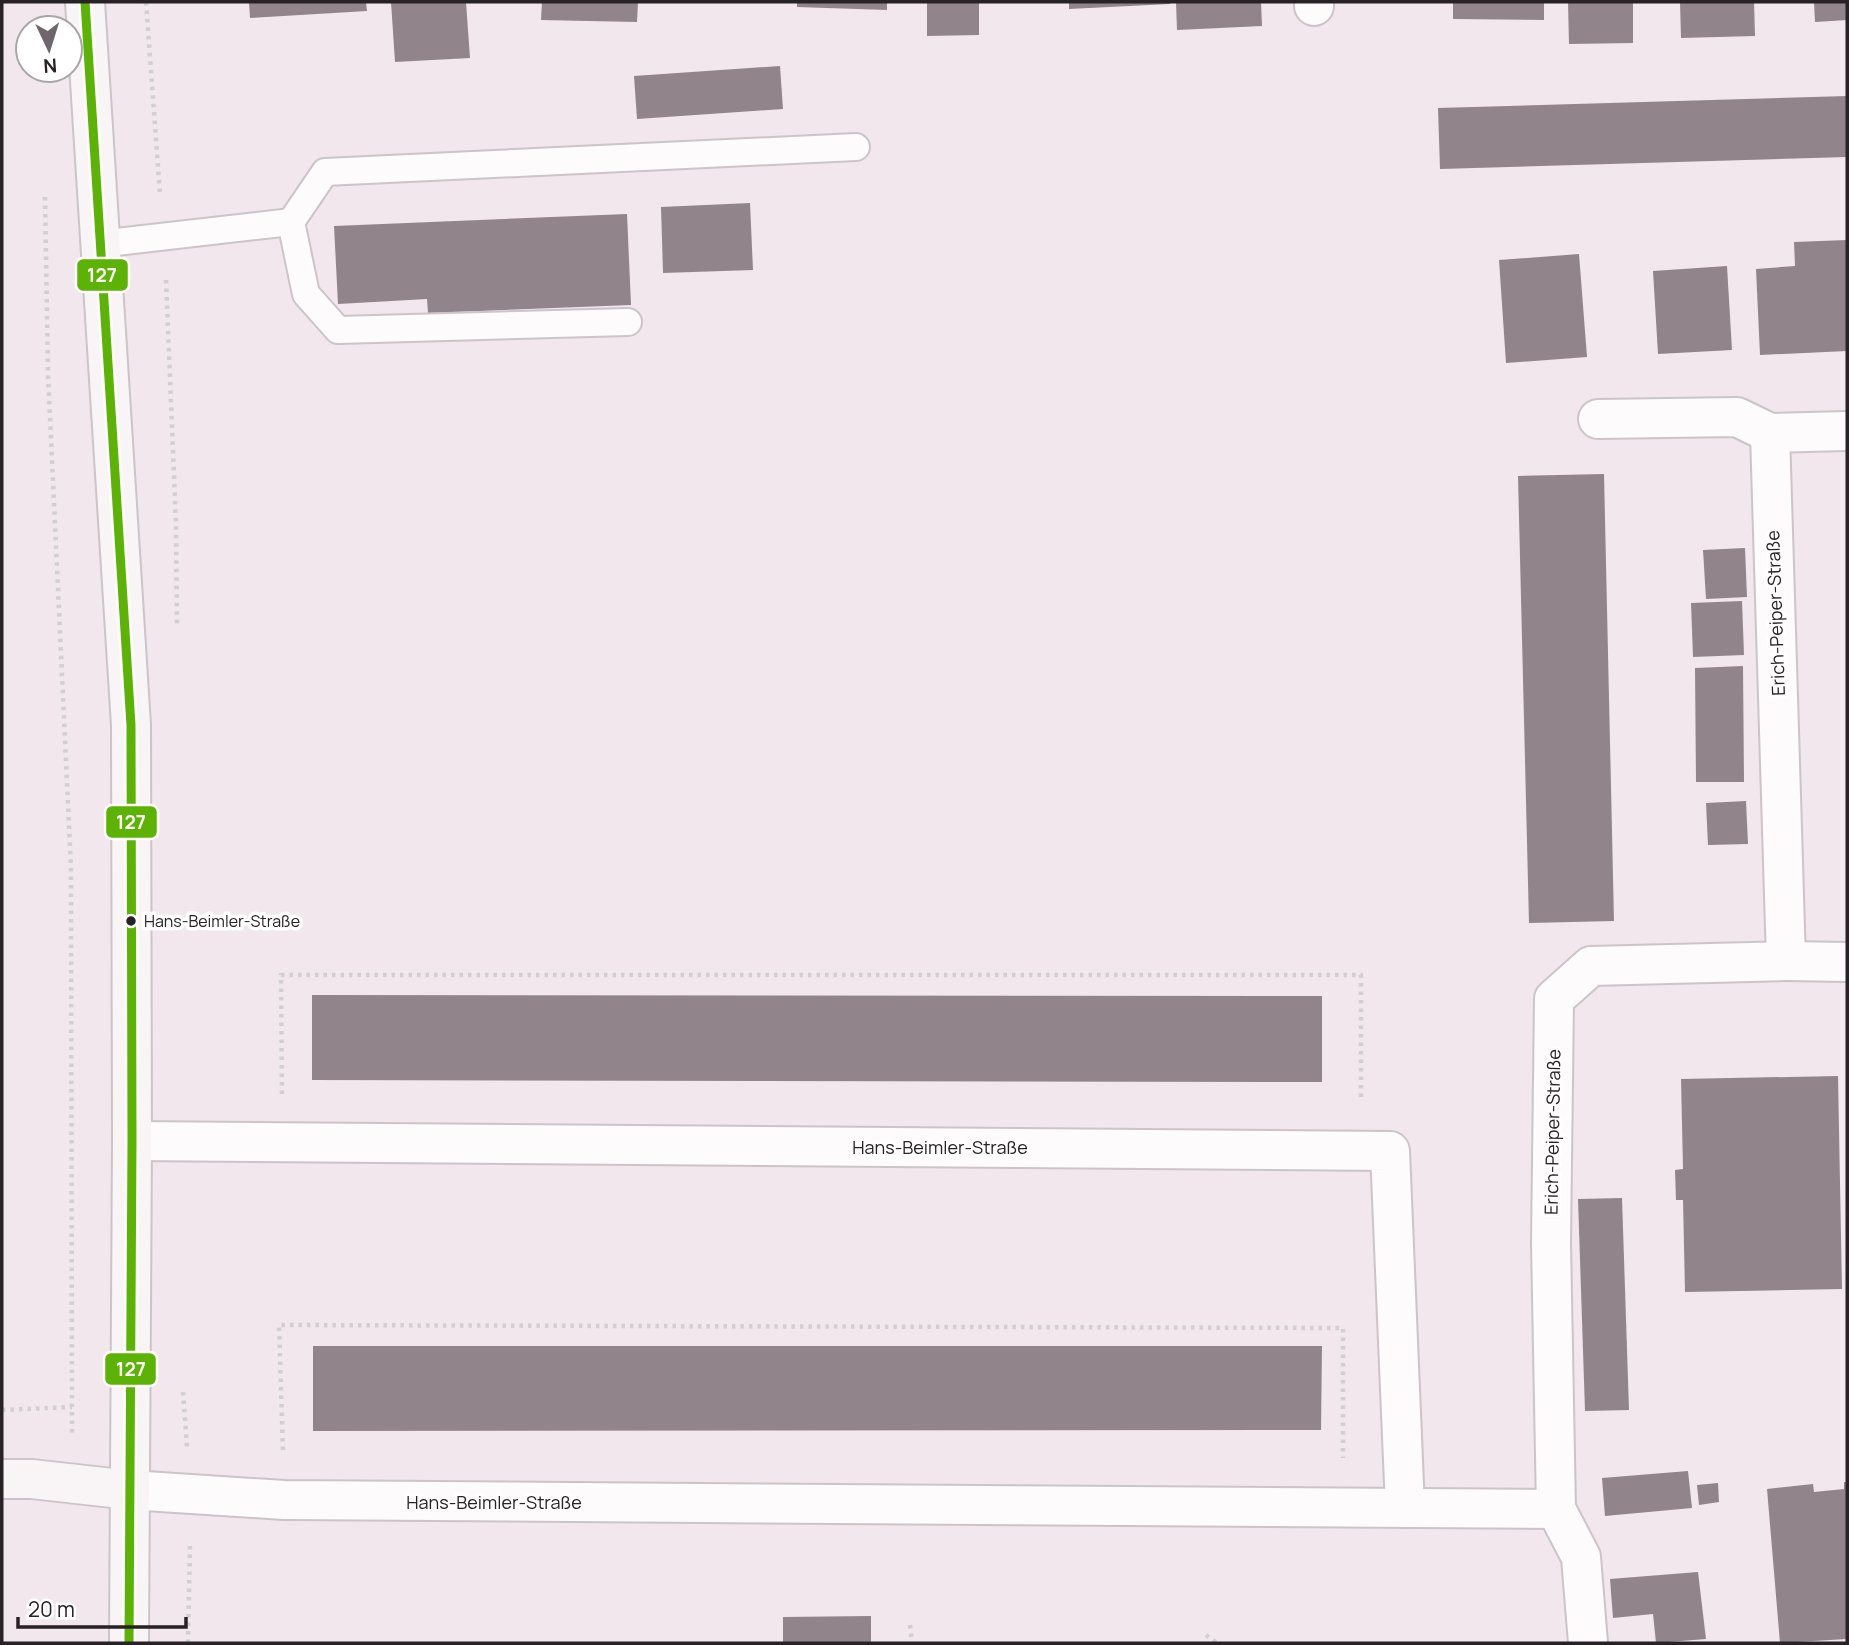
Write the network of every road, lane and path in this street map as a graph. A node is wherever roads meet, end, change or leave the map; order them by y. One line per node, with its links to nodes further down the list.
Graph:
1 (85, 2): 5 (main road)
2 (856, 147): 4 (lane)
3 (44, 197): 15 (path)
4 (290, 222): 5 (lane); 6 (lane)
5 (99, 244): 12 (main road)
6 (628, 322)
7 (1598, 419): 9 (street)
8 (1847, 431): 9 (street)
9 (1770, 433): 10 (street, Erich-Peiper-Straße)
10 (1786, 961): 11 (street, Erich-Peiper-Straße); 24 (street, Erich-Peiper-Straße)
11 (1847, 962)
12 (132, 1141): 13 (street, Hans-Beimler-Straße); 19 (main road)
13 (282, 1142): 14 (street, Hans-Beimler-Straße); 14 (path)
14 (1361, 1151): 23 (street, Hans-Beimler-Straße)
15 (72, 1407): 16 (path); 18 (path)
16 (2, 1410)
17 (2, 1479): 18 (main road)
18 (71, 1483): 19 (main road)
19 (130, 1490): 20 (street, Hans-Beimler-Straße); 27 (main road)
20 (191, 1494): 21 (street, Hans-Beimler-Straße); 28 (path)
21 (284, 1500): 22 (street, Hans-Beimler-Straße); 22 (path)
22 (1343, 1508): 23 (street, Hans-Beimler-Straße)
23 (1405, 1508): 24 (street, Hans-Beimler-Straße)
24 (1556, 1509): 31 (street)
25 (910, 1625): 29 (path)
26 (1206, 1635): 30 (path)
27 (129, 1643)
28 (188, 1643)
29 (912, 1643)
30 (1217, 1643)
31 (1588, 1643)

